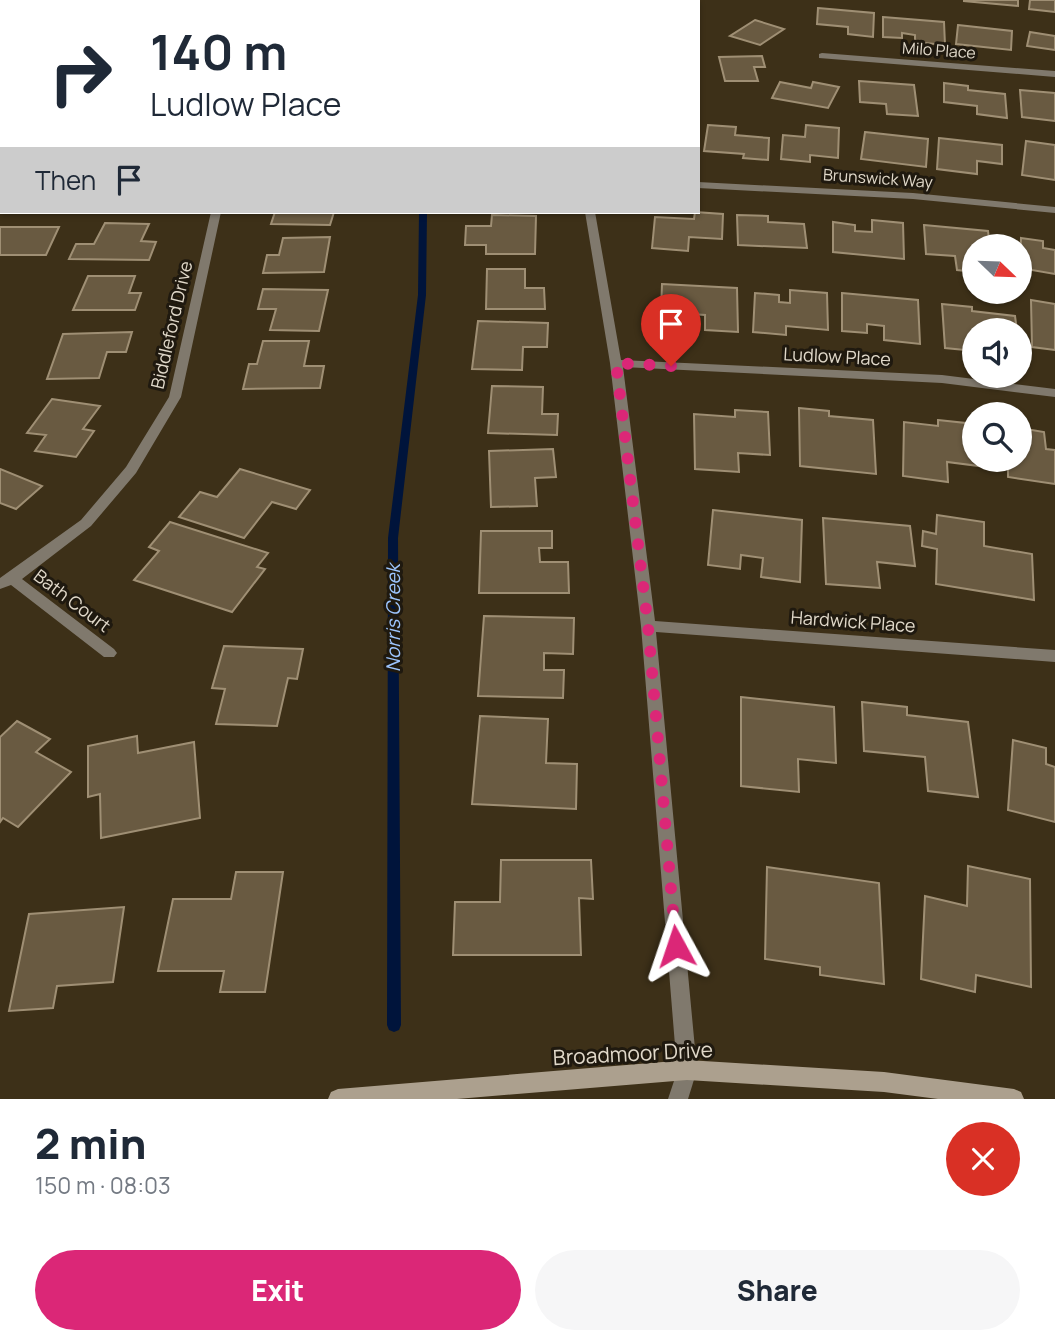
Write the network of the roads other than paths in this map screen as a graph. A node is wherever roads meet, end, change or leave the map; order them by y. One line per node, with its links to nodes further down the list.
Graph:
1 (822, 56): 2 (street, Milo Place)
2 (1055, 74)
3 (700, 185): 4 (street, Brunswick Way)
4 (1055, 210)
5 (216, 214): 9 (street, Biddleford Drive)
6 (590, 214): 7 (street)
7 (616, 363): 8 (street, Ludlow Place); 10 (street)
8 (1055, 393)
9 (6, 582): 11 (street, Bath Court)
10 (648, 626): 12 (street, Hardwick Place); 13 (street)
11 (109, 653)
12 (1055, 656)
13 (687, 1070): 14 (street, Broadmoor Drive); 15 (street); 16 (street, Broadmoor Drive)
14 (338, 1099)
15 (678, 1099)
16 (1014, 1099)

